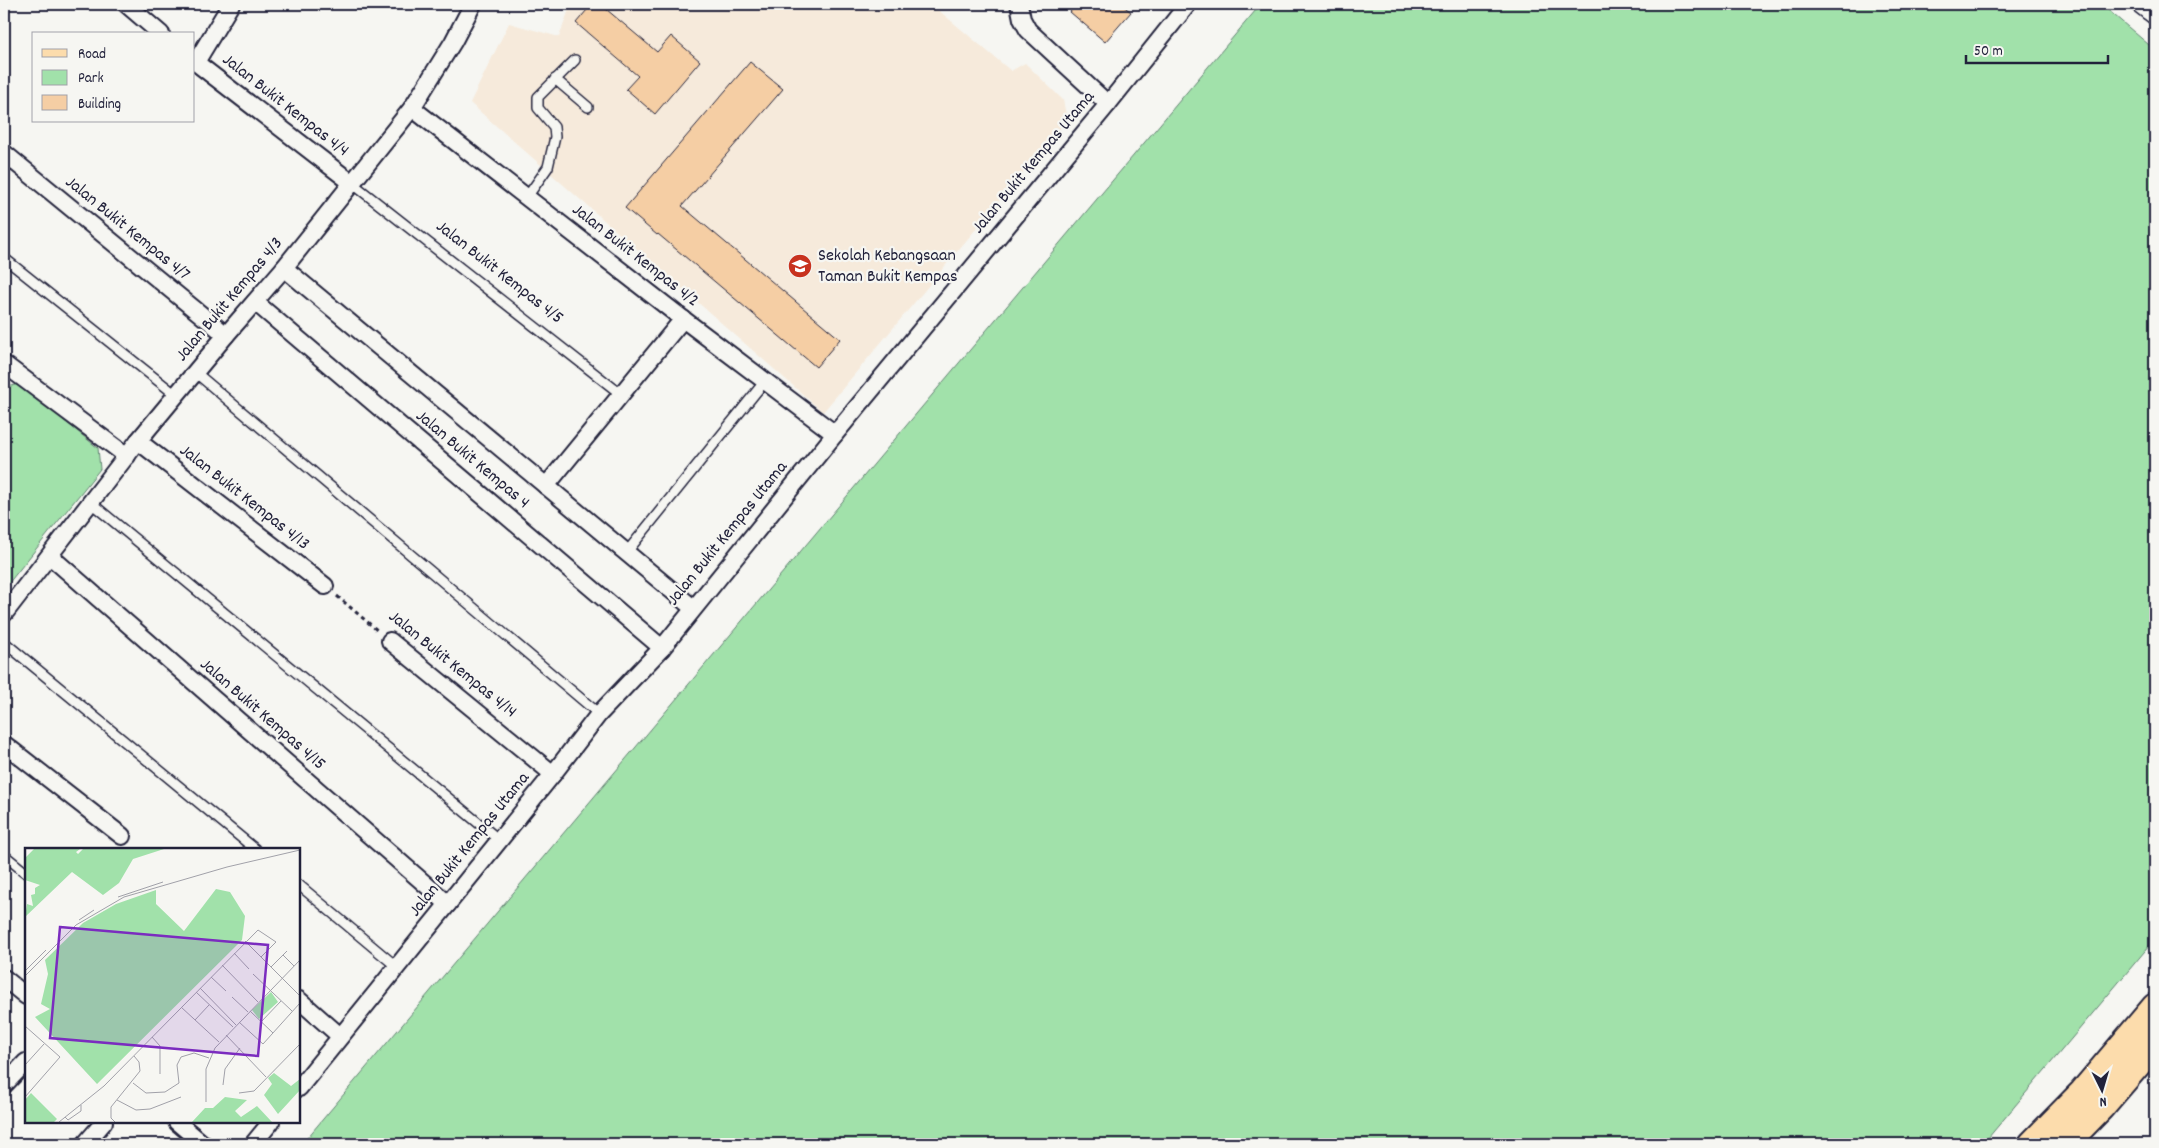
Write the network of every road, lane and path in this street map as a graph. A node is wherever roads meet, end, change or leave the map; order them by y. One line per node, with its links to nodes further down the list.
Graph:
1 (126, 4): 10 (street)
2 (231, 4): 12 (street)
3 (474, 4): 16 (street, Jalan Bukit Kempas 4/3)
4 (1019, 4): 14 (street)
5 (1188, 4): 14 (street, Jalan Bukit Kempas Utama)
6 (2133, 4): 8 (lane)
7 (2154, 4): 8 (lane)
8 (2146, 14): 9 (lane)
9 (2155, 21)
10 (159, 32)
11 (575, 60): 13 (lane)
12 (195, 62): 18 (street, Jalan Bukit Kempas 4/4)
13 (555, 79): 15 (lane); 19 (lane)
14 (1108, 104): 30 (street, Jalan Bukit Kempas Utama)
15 (588, 107)
16 (412, 108): 18 (street, Jalan Bukit Kempas 4/3); 19 (street, Jalan Bukit Kempas 4/2)
17 (4, 153): 24 (street, Jalan Bukit Kempas 4/7)
18 (352, 183): 21 (street, Jalan Bukit Kempas 4/3); 29 (lane, Jalan Bukit Kempas 4/5)
19 (528, 196): 23 (street, Jalan Bukit Kempas 4/2)
20 (4, 258): 28 (lane)
21 (284, 268): 22 (street, Jalan Bukit Kempas 4/3); 33 (street, Jalan Bukit Kempas 4)
22 (255, 302): 24 (street, Jalan Bukit Kempas 4/3); 42 (street, Jalan Bukit Kempas 4)
23 (683, 319): 27 (street, Jalan Bukit Kempas 4/2); 29 (street)
24 (226, 335): 26 (street, Jalan Bukit Kempas 4/3)
25 (4, 364): 32 (street)
26 (195, 372): 28 (street, Jalan Bukit Kempas 4/3); 43 (lane)
27 (765, 381): 30 (street, Jalan Bukit Kempas 4/2); 35 (lane)
28 (176, 395): 31 (street, Jalan Bukit Kempas 4/3)
29 (622, 395): 33 (street)
30 (835, 434): 38 (street, Jalan Bukit Kempas Utama)
31 (138, 441): 32 (street, Jalan Bukit Kempas 4/3); 37 (street, Jalan Bukit Kempas 4/13)
32 (127, 456): 34 (street, Jalan Bukit Kempas 4/3)
33 (546, 486): 35 (street, Jalan Bukit Kempas 4)
34 (90, 502): 36 (street, Jalan Bukit Kempas 4/3); 47 (lane)
35 (626, 552): 38 (street, Jalan Bukit Kempas 4)
36 (50, 556): 39 (street, Jalan Bukit Kempas 4/3); 52 (street, Jalan Bukit Kempas 4/15)
37 (325, 586): 40 (path, Jalan Bukit Kempas 4/14)
38 (693, 608): 42 (street, Jalan Bukit Kempas Utama)
39 (4, 614)
40 (390, 641): 45 (street, Jalan Bukit Kempas 4/14)
41 (4, 642): 48 (lane)
42 (662, 648): 43 (street, Jalan Bukit Kempas Utama)
43 (600, 714): 45 (street, Jalan Bukit Kempas Utama)
44 (4, 744): 46 (street)
45 (553, 774): 47 (street, Jalan Bukit Kempas Utama)
46 (122, 836)
47 (499, 840): 52 (street, Jalan Bukit Kempas Utama)
48 (254, 848)
49 (4, 855): 50 (lane)
50 (25, 872)
51 (300, 887): 53 (lane)
52 (448, 904): 53 (street, Jalan Bukit Kempas Utama)
53 (397, 967): 58 (street, Jalan Bukit Kempas Utama)
54 (4, 978): 55 (street)
55 (25, 995)
56 (300, 1001): 58 (street)
57 (2155, 1007): 69 (main road)
58 (340, 1036): 62 (street, Jalan Bukit Kempas Utama)
59 (2155, 1044): 70 (main road)
60 (25, 1063): 61 (street)
61 (4, 1085)
62 (300, 1087)
63 (103, 1123): 66 (street)
64 (177, 1123): 67 (street)
65 (270, 1123): 68 (street)
66 (85, 1144)
67 (203, 1144)
68 (253, 1144)
69 (2032, 1144)
70 (2065, 1144)

